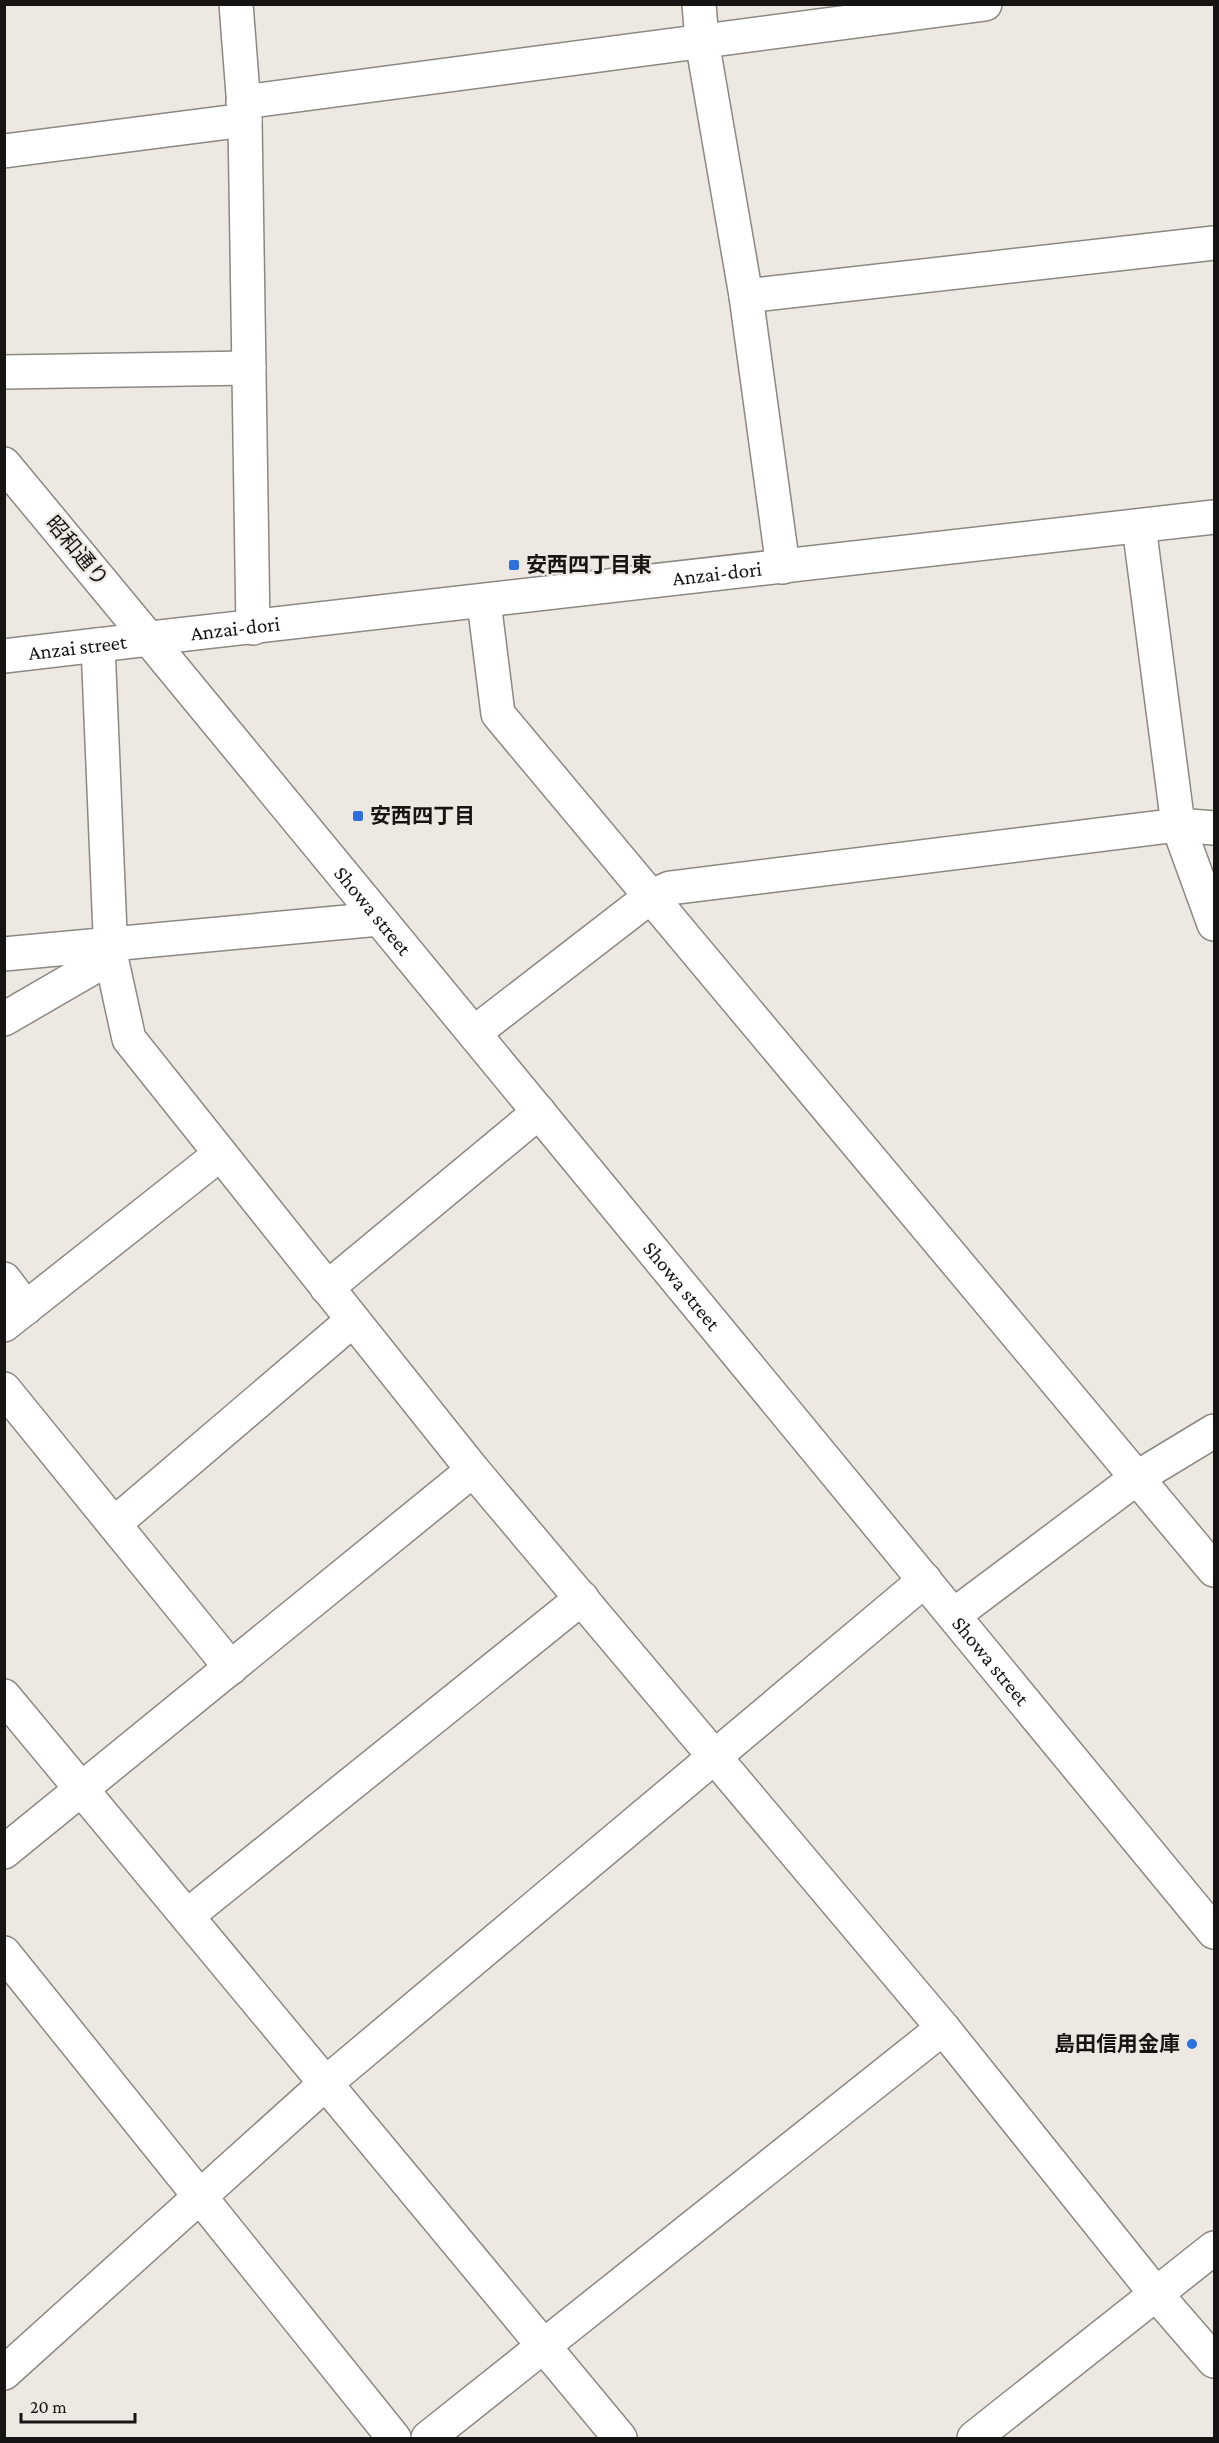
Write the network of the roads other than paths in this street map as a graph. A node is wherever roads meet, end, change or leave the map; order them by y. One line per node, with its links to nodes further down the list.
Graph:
1 (236, 4): 5 (main road)
2 (699, 4): 4 (main road)
3 (985, 4): 4 (main road)
4 (702, 41): 5 (main road); 8 (main road)
5 (244, 111): 6 (main road); 9 (main road)
6 (4, 151)
7 (1215, 243): 8 (main road)
8 (746, 296): 14 (main road)
9 (249, 368): 10 (main road); 16 (main road)
10 (4, 372)
11 (4, 464): 17 (main road, 昭和通り)
12 (1215, 518): 13 (main road, Anzai-dori)
13 (1139, 526): 14 (main road, Anzai-dori); 20 (main road)
14 (783, 567): 15 (main road, Anzai-dori)
15 (484, 602): 16 (main road, Anzai-dori); 22 (main road)
16 (253, 628): 17 (main road, Anzai-dori)
17 (149, 639): 18 (main road, Anzai-dori); 23 (main road, Showa street)
18 (98, 645): 19 (main road, Anzai-dori); 25 (main road)
19 (4, 656)
20 (1178, 825): 21 (main road); 22 (main road); 24 (main road)
21 (1215, 828)
22 (650, 897): 28 (main road); 38 (main road)
23 (379, 919): 25 (main road); 28 (main road, Showa street)
24 (1215, 924)
25 (111, 950): 26 (main road); 27 (main road); 30 (main road)
26 (4, 954)
27 (4, 1019)
28 (474, 1033): 29 (main road, Showa street)
29 (539, 1112): 32 (main road); 41 (main road, Showa street)
30 (219, 1155): 32 (main road); 33 (main road)
31 (4, 1279): 33 (main road)
32 (327, 1288): 34 (main road)
33 (15, 1317)
34 (353, 1320): 37 (main road); 39 (main road)
35 (4, 1389): 39 (main road)
36 (1215, 1431): 38 (main road)
37 (473, 1470): 42 (main road); 44 (main road)
38 (1137, 1477): 40 (main road); 43 (main road)
39 (114, 1524): 44 (main road)
40 (1215, 1570)
41 (925, 1580): 43 (main road, Showa street); 46 (main road)
42 (582, 1598): 46 (main road); 49 (main road)
43 (954, 1615): 50 (main road, Showa street)
44 (231, 1668): 47 (main road)
45 (4, 1695): 47 (main road)
46 (716, 1755): 52 (main road); 53 (main road)
47 (82, 1789): 48 (main road); 49 (main road)
48 (4, 1852)
49 (188, 1916): 53 (main road)
50 (1215, 1932)
51 (4, 1953): 54 (main road)
52 (943, 2028): 56 (main road); 57 (main road)
53 (326, 2083): 54 (main road); 57 (main road)
54 (201, 2197): 59 (main road); 60 (main road)
55 (1215, 2248): 56 (main road)
56 (1156, 2294): 58 (main road); 63 (main road)
57 (545, 2347): 61 (main road); 62 (main road)
58 (1215, 2361)
59 (4, 2373)
60 (394, 2439)
61 (428, 2439)
62 (621, 2439)
63 (974, 2439)

